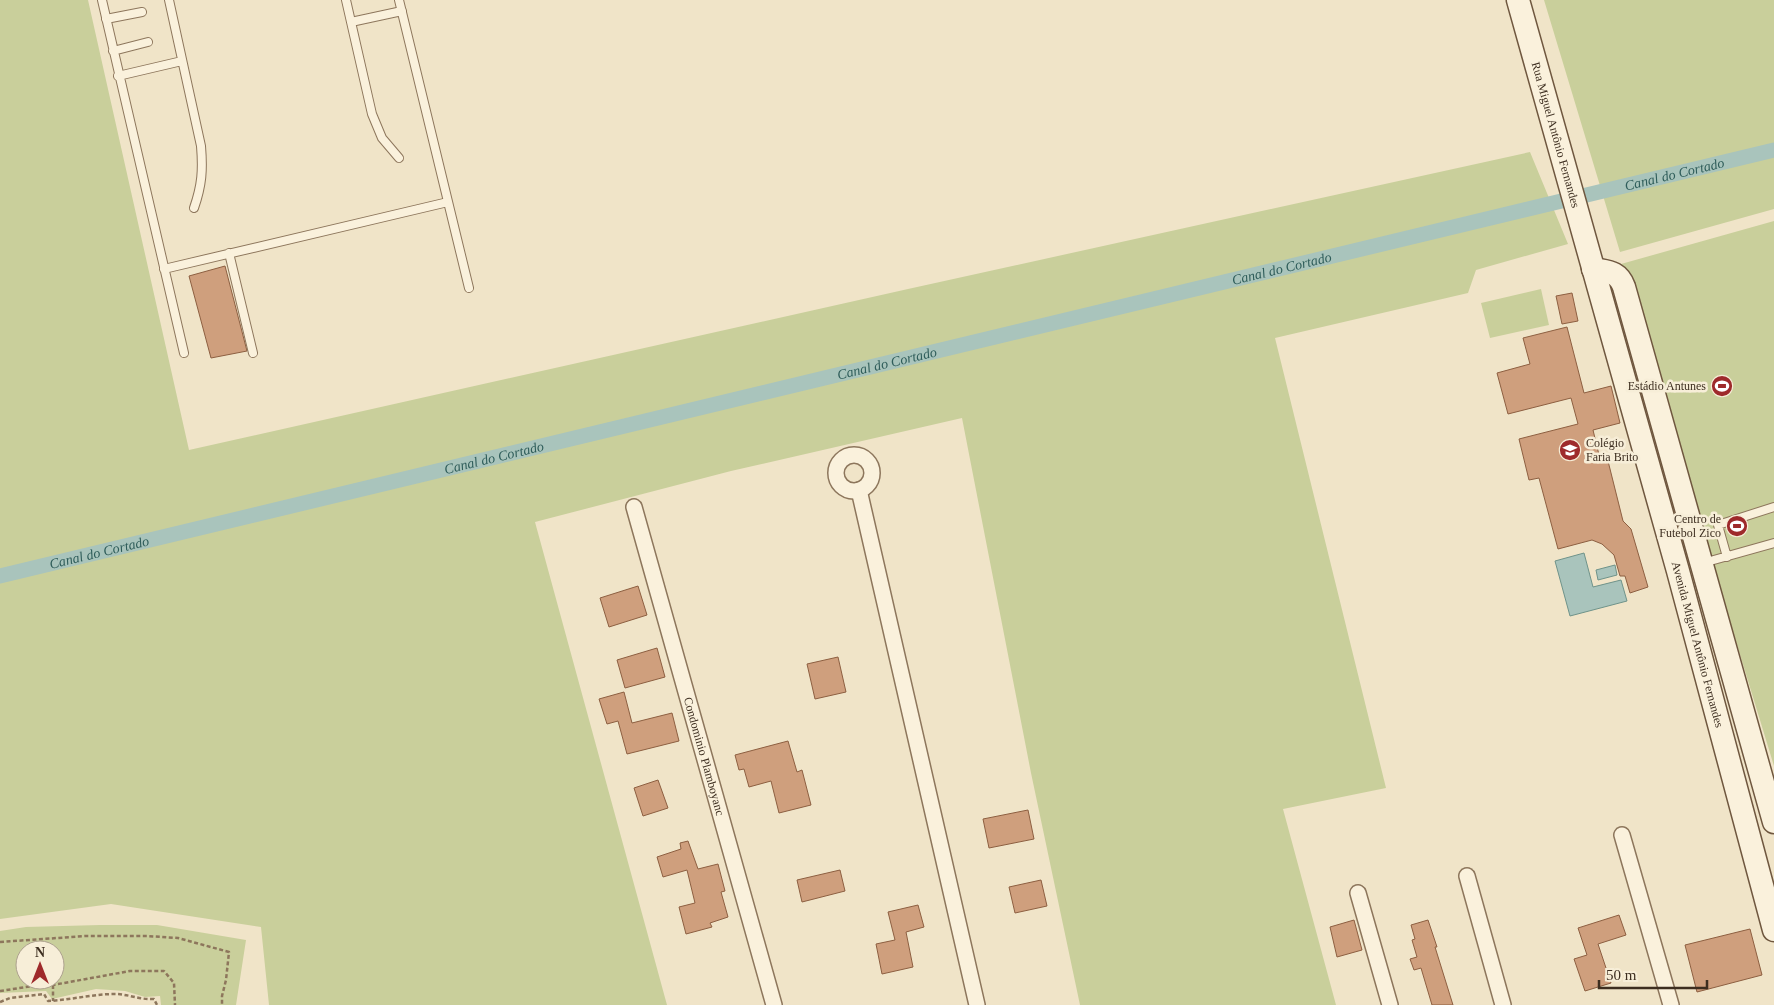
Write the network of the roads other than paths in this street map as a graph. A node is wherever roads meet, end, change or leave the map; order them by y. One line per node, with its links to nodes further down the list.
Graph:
1 (102, 0): 8 (lane)
2 (169, 0): 12 (lane)
3 (346, 0): 9 (lane)
4 (399, 0): 6 (lane)
5 (1518, 0): 18 (street, Rua Miguel Antônio Fernandes)
6 (402, 11): 9 (lane); 15 (lane)
7 (142, 12): 8 (lane)
8 (106, 19): 11 (lane)
9 (351, 22): 14 (lane)
10 (148, 42): 11 (lane)
11 (113, 51): 13 (lane)
12 (182, 61): 13 (lane); 16 (lane)
13 (118, 76): 19 (lane)
14 (399, 158)
15 (448, 202): 17 (lane); 20 (lane)
16 (194, 208)
17 (229, 253): 19 (lane); 21 (lane)
18 (1592, 266): 28 (street, Avenida Miguel Antônio Fernandes); 29 (street, Avenida Miguel Antônio Fernandes)
19 (164, 269): 22 (lane)
20 (469, 288)
21 (253, 352)
22 (184, 353)
23 (859, 490): 37 (street)
24 (634, 508): 36 (street, Condominio Plamboyanc)
25 (1774, 508): 27 (lane)
26 (1774, 543): 27 (lane)
27 (1727, 556): 28 (lane)
28 (1701, 564): 29 (street); 30 (street, Avenida Miguel Antônio Fernandes)
29 (1678, 571): 35 (street, Avenida Miguel Antônio Fernandes)
30 (1769, 784): 31 (street, Avenida Miguel Antônio Fernandes)
31 (1774, 822)
32 (1622, 835): 40 (street)
33 (1467, 876): 39 (street)
34 (1358, 893): 38 (street)
35 (1774, 930)
36 (774, 1005)
37 (977, 1005)
38 (1390, 1005)
39 (1503, 1005)
40 (1671, 1005)

